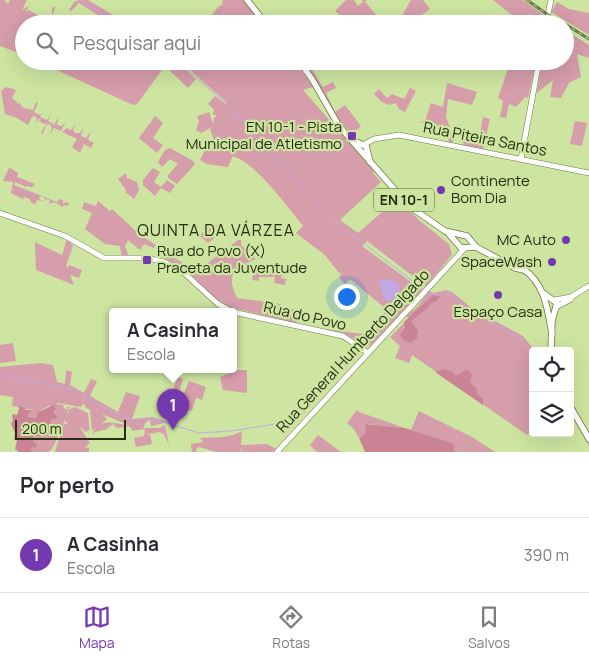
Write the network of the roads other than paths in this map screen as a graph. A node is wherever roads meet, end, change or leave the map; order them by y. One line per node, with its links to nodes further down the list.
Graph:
1 (247, 0): 3 (main road)
2 (551, 0): 4 (street)
3 (259, 15)
4 (548, 15)
5 (306, 70): 7 (main road, EN 10-1)
6 (537, 70): 10 (street)
7 (350, 138): 8 (main road, EN 10-1); 9 (main road, EN 10-1)
8 (365, 147): 9 (main road); 10 (street, Rua Piteira Santos); 11 (main road, EN 10-1)
9 (360, 152): 11 (main road, EN 10-1)
10 (521, 159): 12 (street, Rua Piteira Santos)
11 (370, 162): 14 (main road, EN 10-1)
12 (589, 173)
13 (0, 213): 22 (street, Rua do Povo)
14 (445, 231): 15 (main road, EN 10-1); 16 (main road, EN 10-1)
15 (463, 236): 16 (main road); 17 (main road, EN 10-1)
16 (458, 242): 17 (main road, EN 10-1); 18 (street, Rua General Humberto Delgado)
17 (468, 245): 18 (street, Rua General Humberto Delgado); 21 (main road, EN 10-1)
18 (448, 267): 27 (street, Rua General Humberto Delgado)
19 (589, 286): 20 (street)
20 (575, 295): 21 (street); 23 (street)
21 (550, 303): 23 (main road); 25 (main road)
22 (225, 308)
23 (555, 308): 25 (main road)
24 (237, 313): 27 (street, Rua do Povo)
25 (552, 334): 26 (main road)
26 (551, 347)
27 (368, 353): 30 (street, Rua General Humberto Delgado)
28 (574, 413): 29 (main road)
29 (589, 439)
30 (277, 452)

